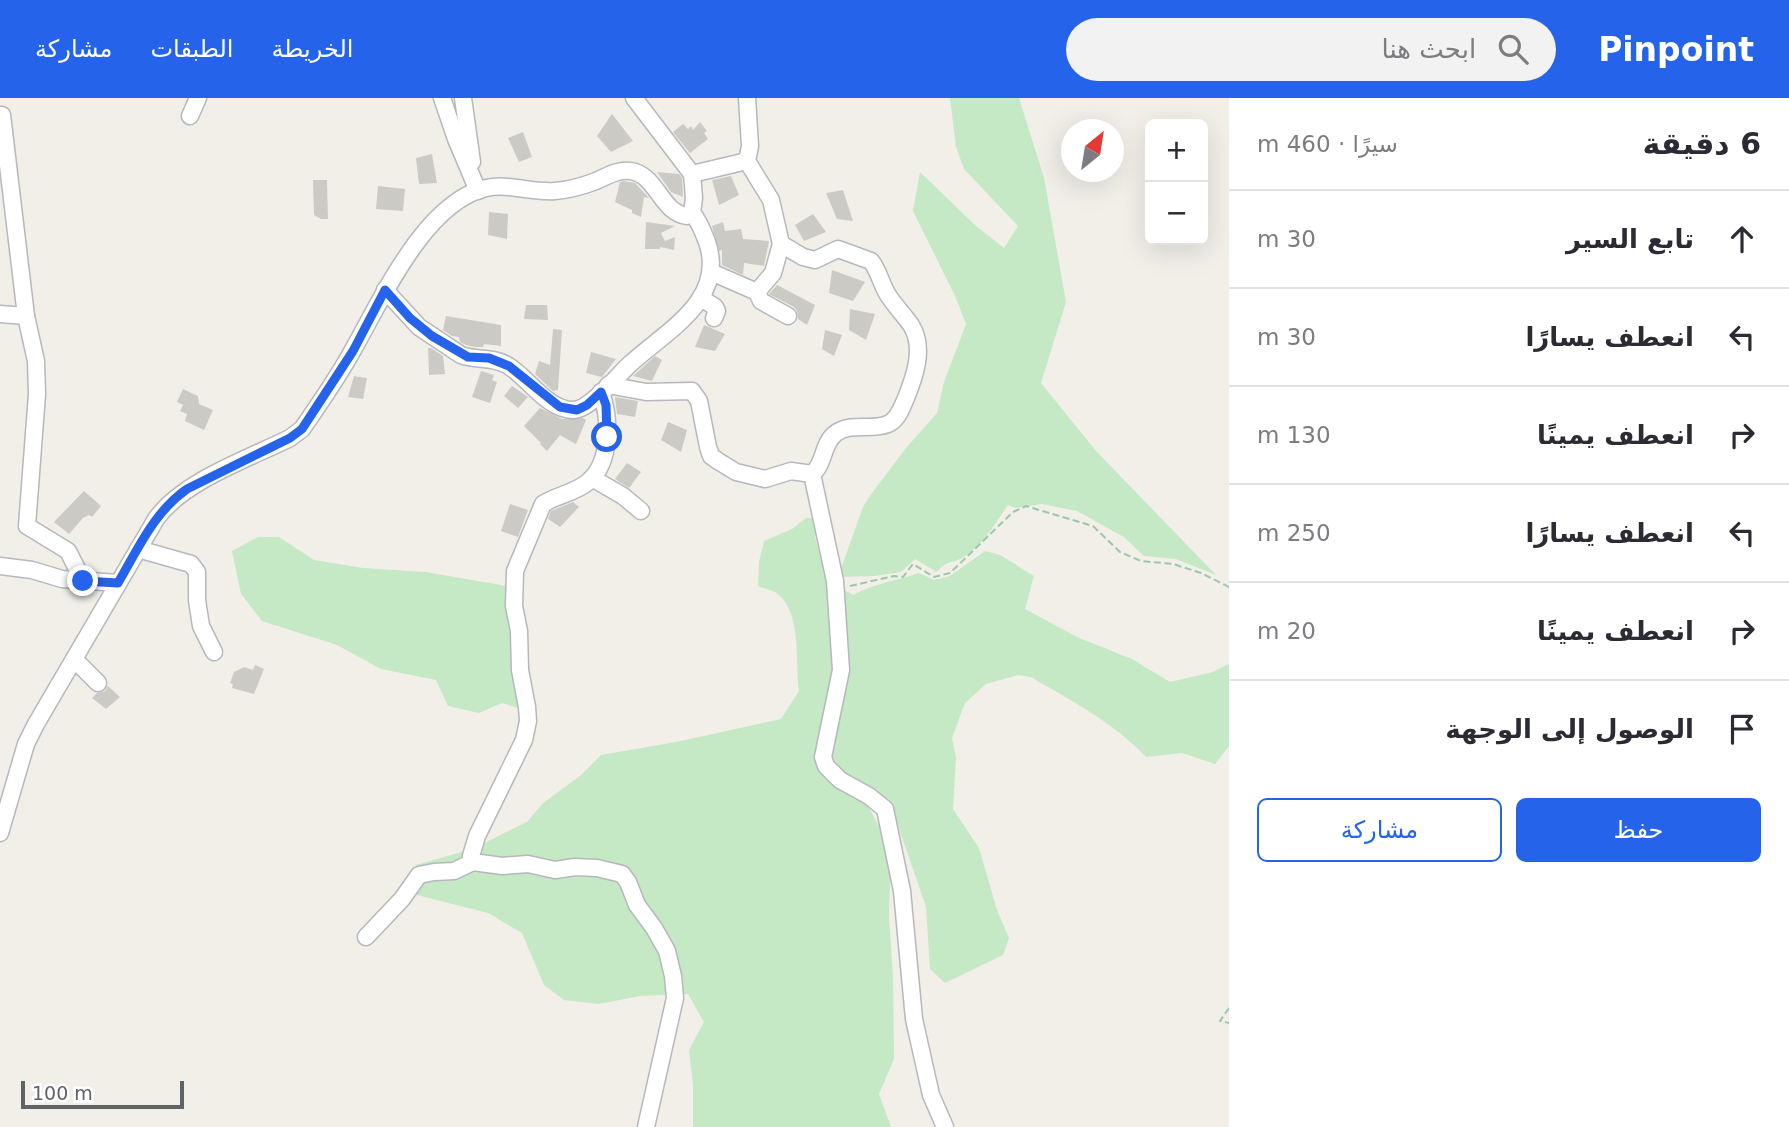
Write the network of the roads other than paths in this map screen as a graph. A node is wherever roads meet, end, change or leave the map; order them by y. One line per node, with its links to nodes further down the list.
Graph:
1 (198, 98): 7 (street)
2 (442, 98): 10 (street)
3 (463, 98): 10 (street)
4 (634, 98): 9 (street)
5 (747, 98): 8 (street)
6 (2, 115): 18 (street)
7 (190, 116)
8 (747, 162): 9 (street); 12 (street)
9 (692, 174): 11 (street)
10 (476, 186): 11 (street); 14 (street)
11 (692, 214): 13 (street)
12 (781, 244): 15 (street); 22 (street)
13 (711, 272): 15 (street); 16 (street)
14 (385, 290): 21 (street); 25 (street)
15 (757, 292): 19 (street)
16 (701, 298): 20 (street); 21 (street)
17 (0, 314): 18 (street)
18 (26, 316): 27 (street)
19 (788, 316)
20 (713, 318)
21 (604, 388): 22 (street); 23 (street)
22 (812, 474): 36 (street)
23 (592, 478): 24 (street); 33 (street)
24 (641, 511)
25 (138, 549): 28 (street); 29 (street)
26 (0, 566): 27 (street)
27 (83, 581): 28 (street)
28 (118, 583): 30 (street)
29 (214, 652)
30 (74, 659): 31 (street); 32 (street)
31 (98, 683)
32 (0, 833)
33 (473, 862): 34 (street); 35 (street)
34 (366, 937)
35 (646, 1127)
36 (945, 1127)

